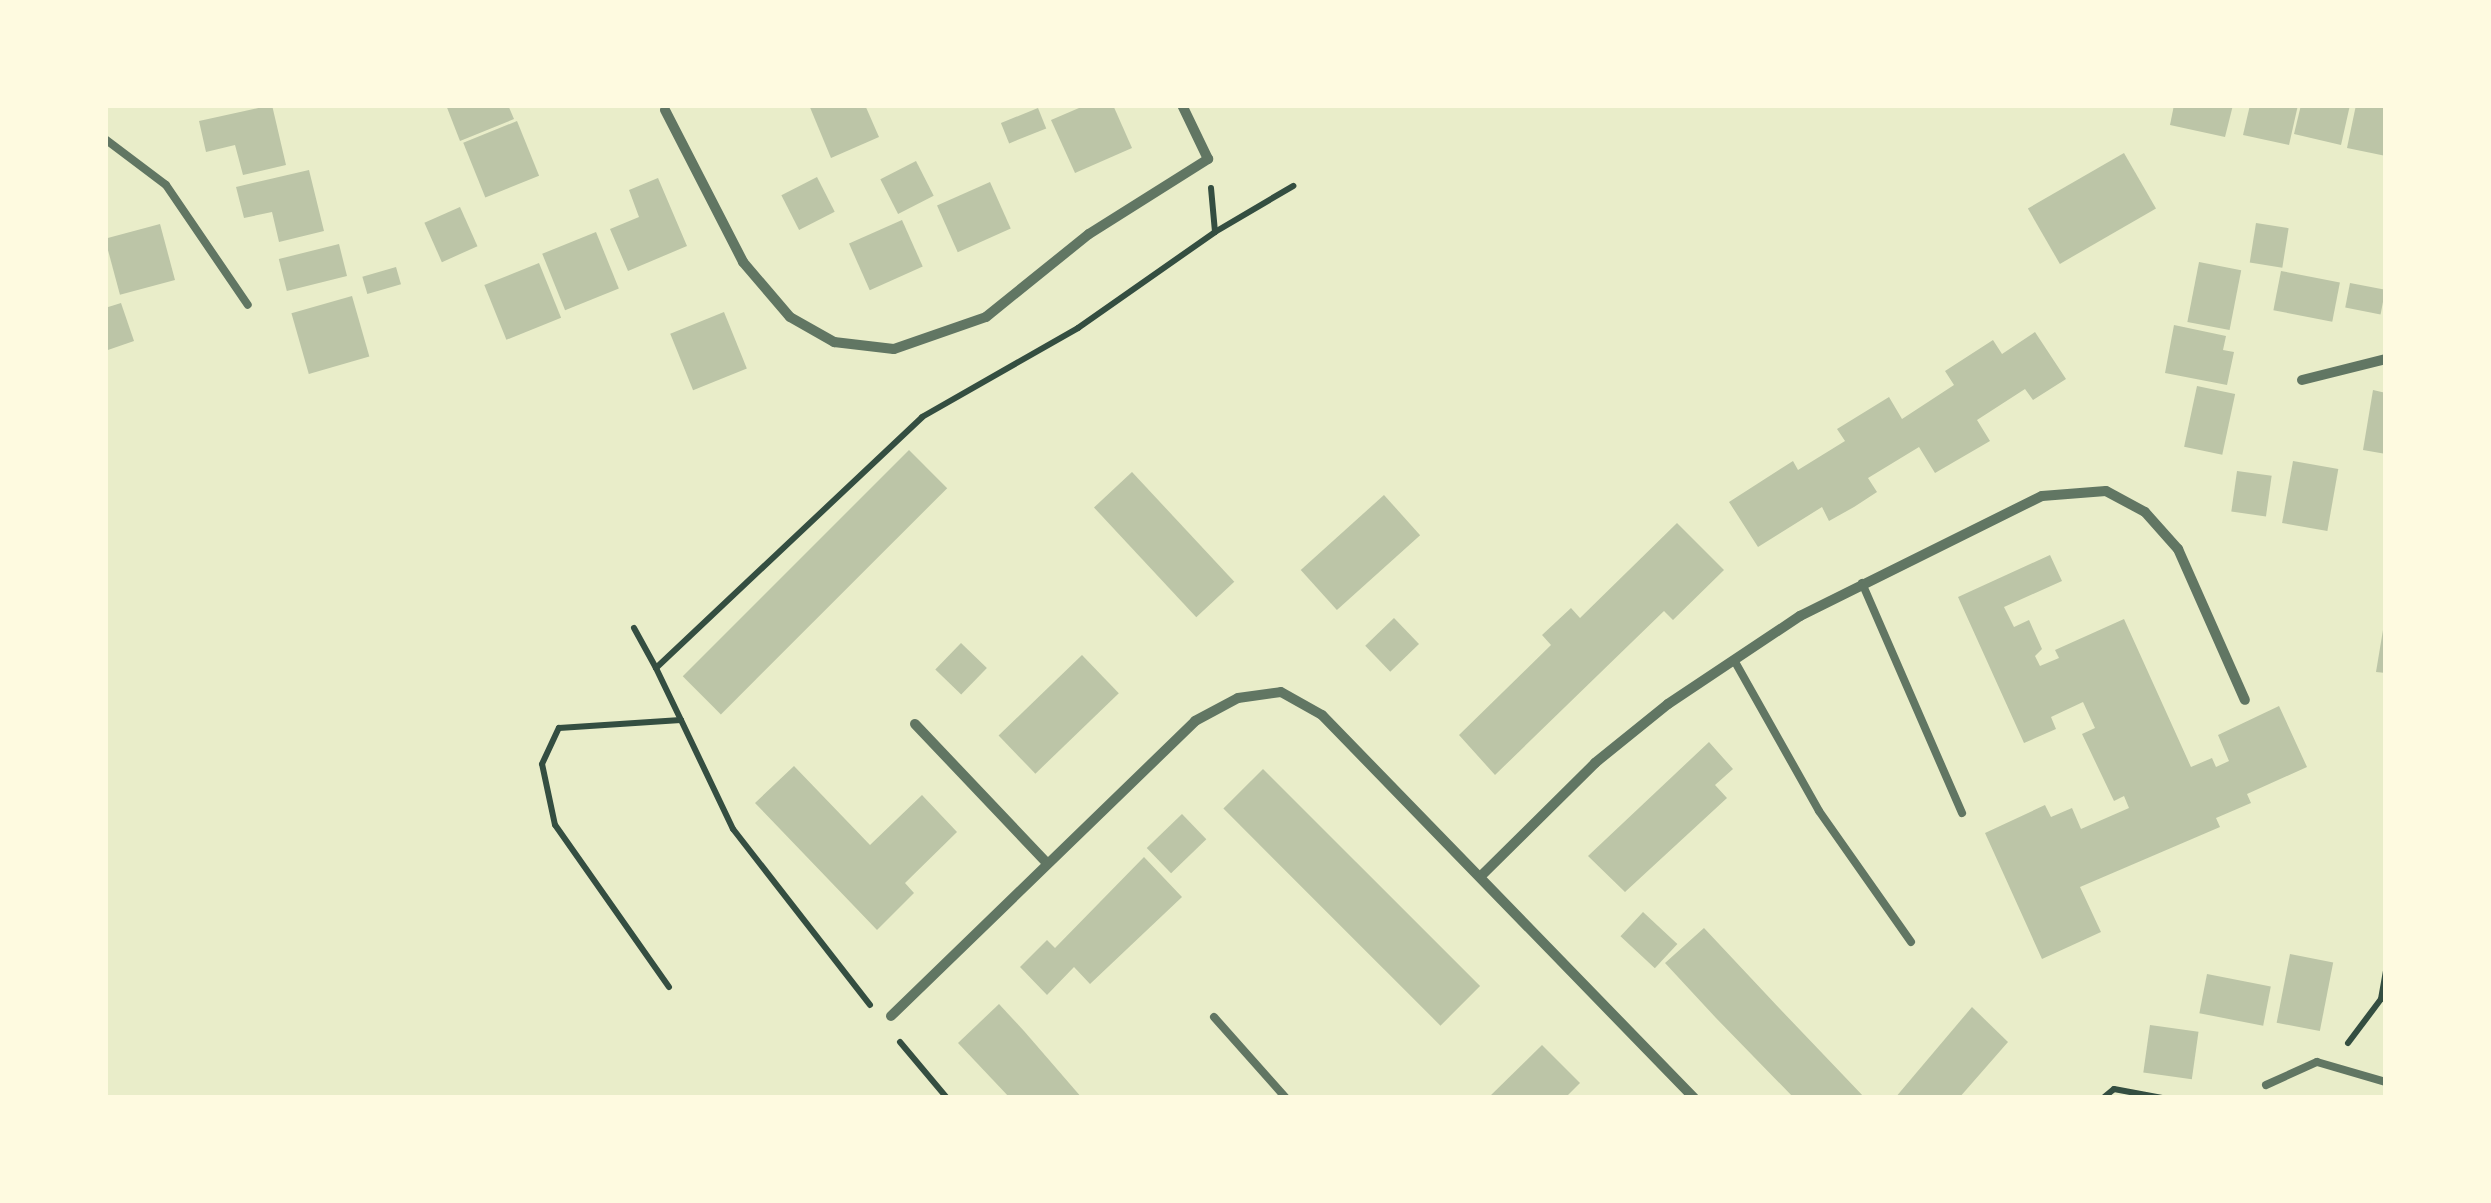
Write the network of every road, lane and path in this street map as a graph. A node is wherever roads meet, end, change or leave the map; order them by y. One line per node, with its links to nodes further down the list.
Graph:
1 (1182, 105): 4 (street)
2 (665, 110): 4 (street)
3 (105, 139): 7 (lane)
4 (1208, 159): 6 (path)
5 (1293, 186): 6 (path)
6 (1215, 232): 13 (path)
7 (248, 305)
8 (2386, 359): 9 (street)
9 (2302, 380)
10 (1862, 583): 12 (street); 14 (street); 17 (lane)
11 (634, 628): 13 (path)
12 (1734, 660): 19 (street); 20 (lane)
13 (656, 668): 15 (path)
14 (2246, 700)
15 (681, 720): 22 (path); 24 (path)
16 (914, 724): 18 (street)
17 (1962, 813)
18 (1045, 861): 19 (street); 24 (street)
19 (1483, 874): 29 (street)
20 (1911, 942)
21 (2386, 971): 26 (path)
22 (668, 987)
23 (1214, 1017): 31 (lane)
24 (887, 1019)
25 (896, 1038): 30 (path)
26 (2336, 1066): 27 (lane); 28 (lane)
27 (2386, 1082)
28 (2266, 1084)
29 (1684, 1088): 32 (street); 33 (street)
30 (948, 1098)
31 (1286, 1098)
32 (1674, 1098)
33 (1694, 1098)
34 (2103, 1098): 35 (path)
35 (2162, 1098)

